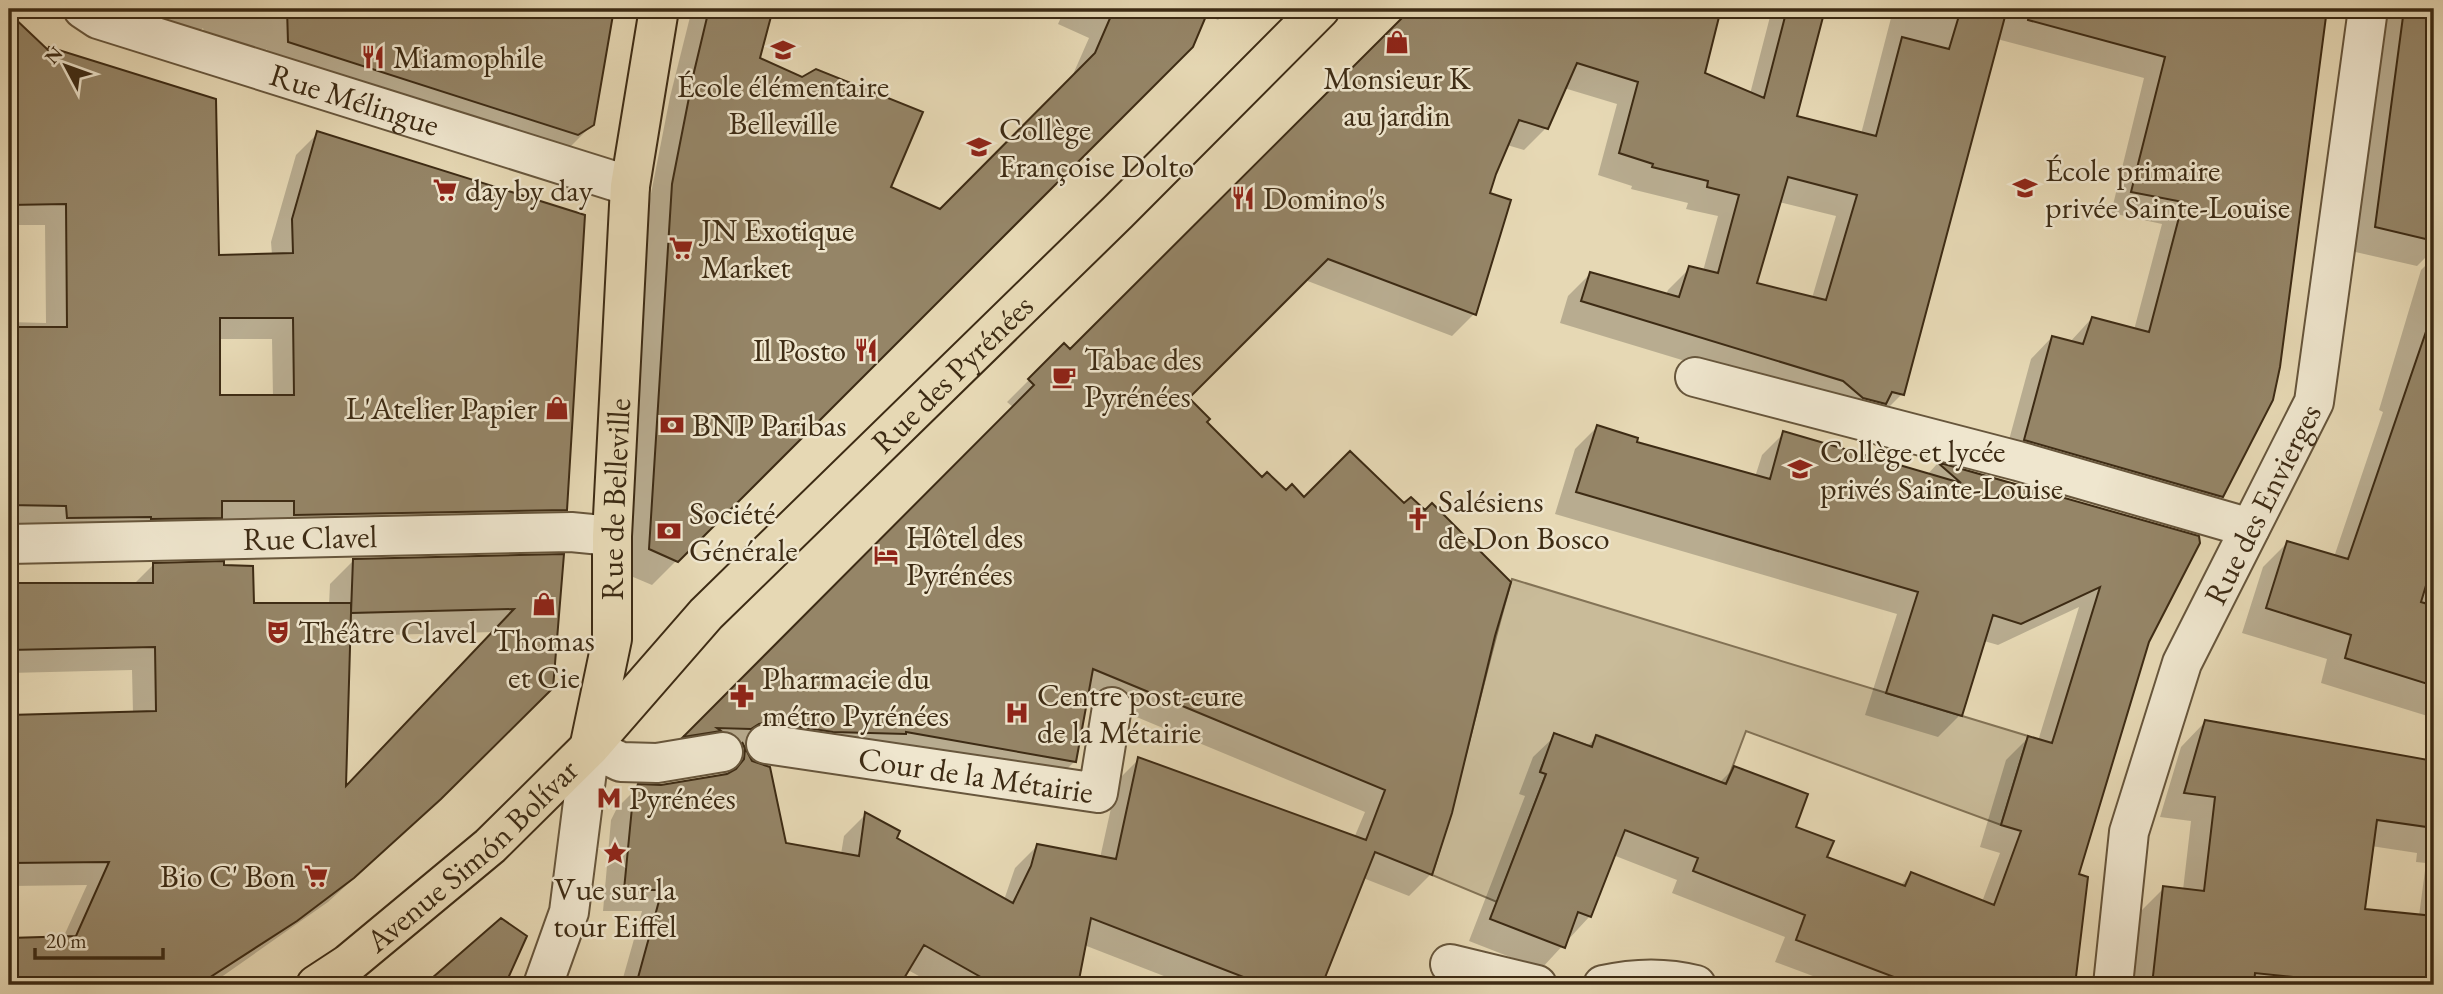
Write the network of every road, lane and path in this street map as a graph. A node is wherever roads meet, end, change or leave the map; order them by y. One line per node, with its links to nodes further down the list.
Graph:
1 (83, 9): 5 (street, Rue Mélingue)
2 (659, 9): 5 (main road, Rue de Belleville)
3 (1320, 9): 12 (main road, Rue des Pyrénées)
4 (2368, 9): 7 (street, Rue des Envierges)
5 (630, 186): 8 (main road, Rue de Belleville)
6 (1695, 377): 7 (street)
7 (2250, 528): 20 (street, Rue des Envierges)
8 (611, 536): 9 (street, Rue Clavel); 12 (main road, Rue de Belleville)
9 (9, 544)
10 (1112, 707): 11 (street, Cour de la Métairie)
11 (766, 744)
12 (590, 747): 13 (street); 15 (main road, Avenue Simón Bolívar); 16 (street, Rue de Belleville)
13 (723, 752)
14 (1450, 964): 17 (street)
15 (316, 985)
16 (543, 985)
17 (1537, 985)
18 (1603, 985): 19 (street)
19 (1696, 985)
20 (2113, 985)

